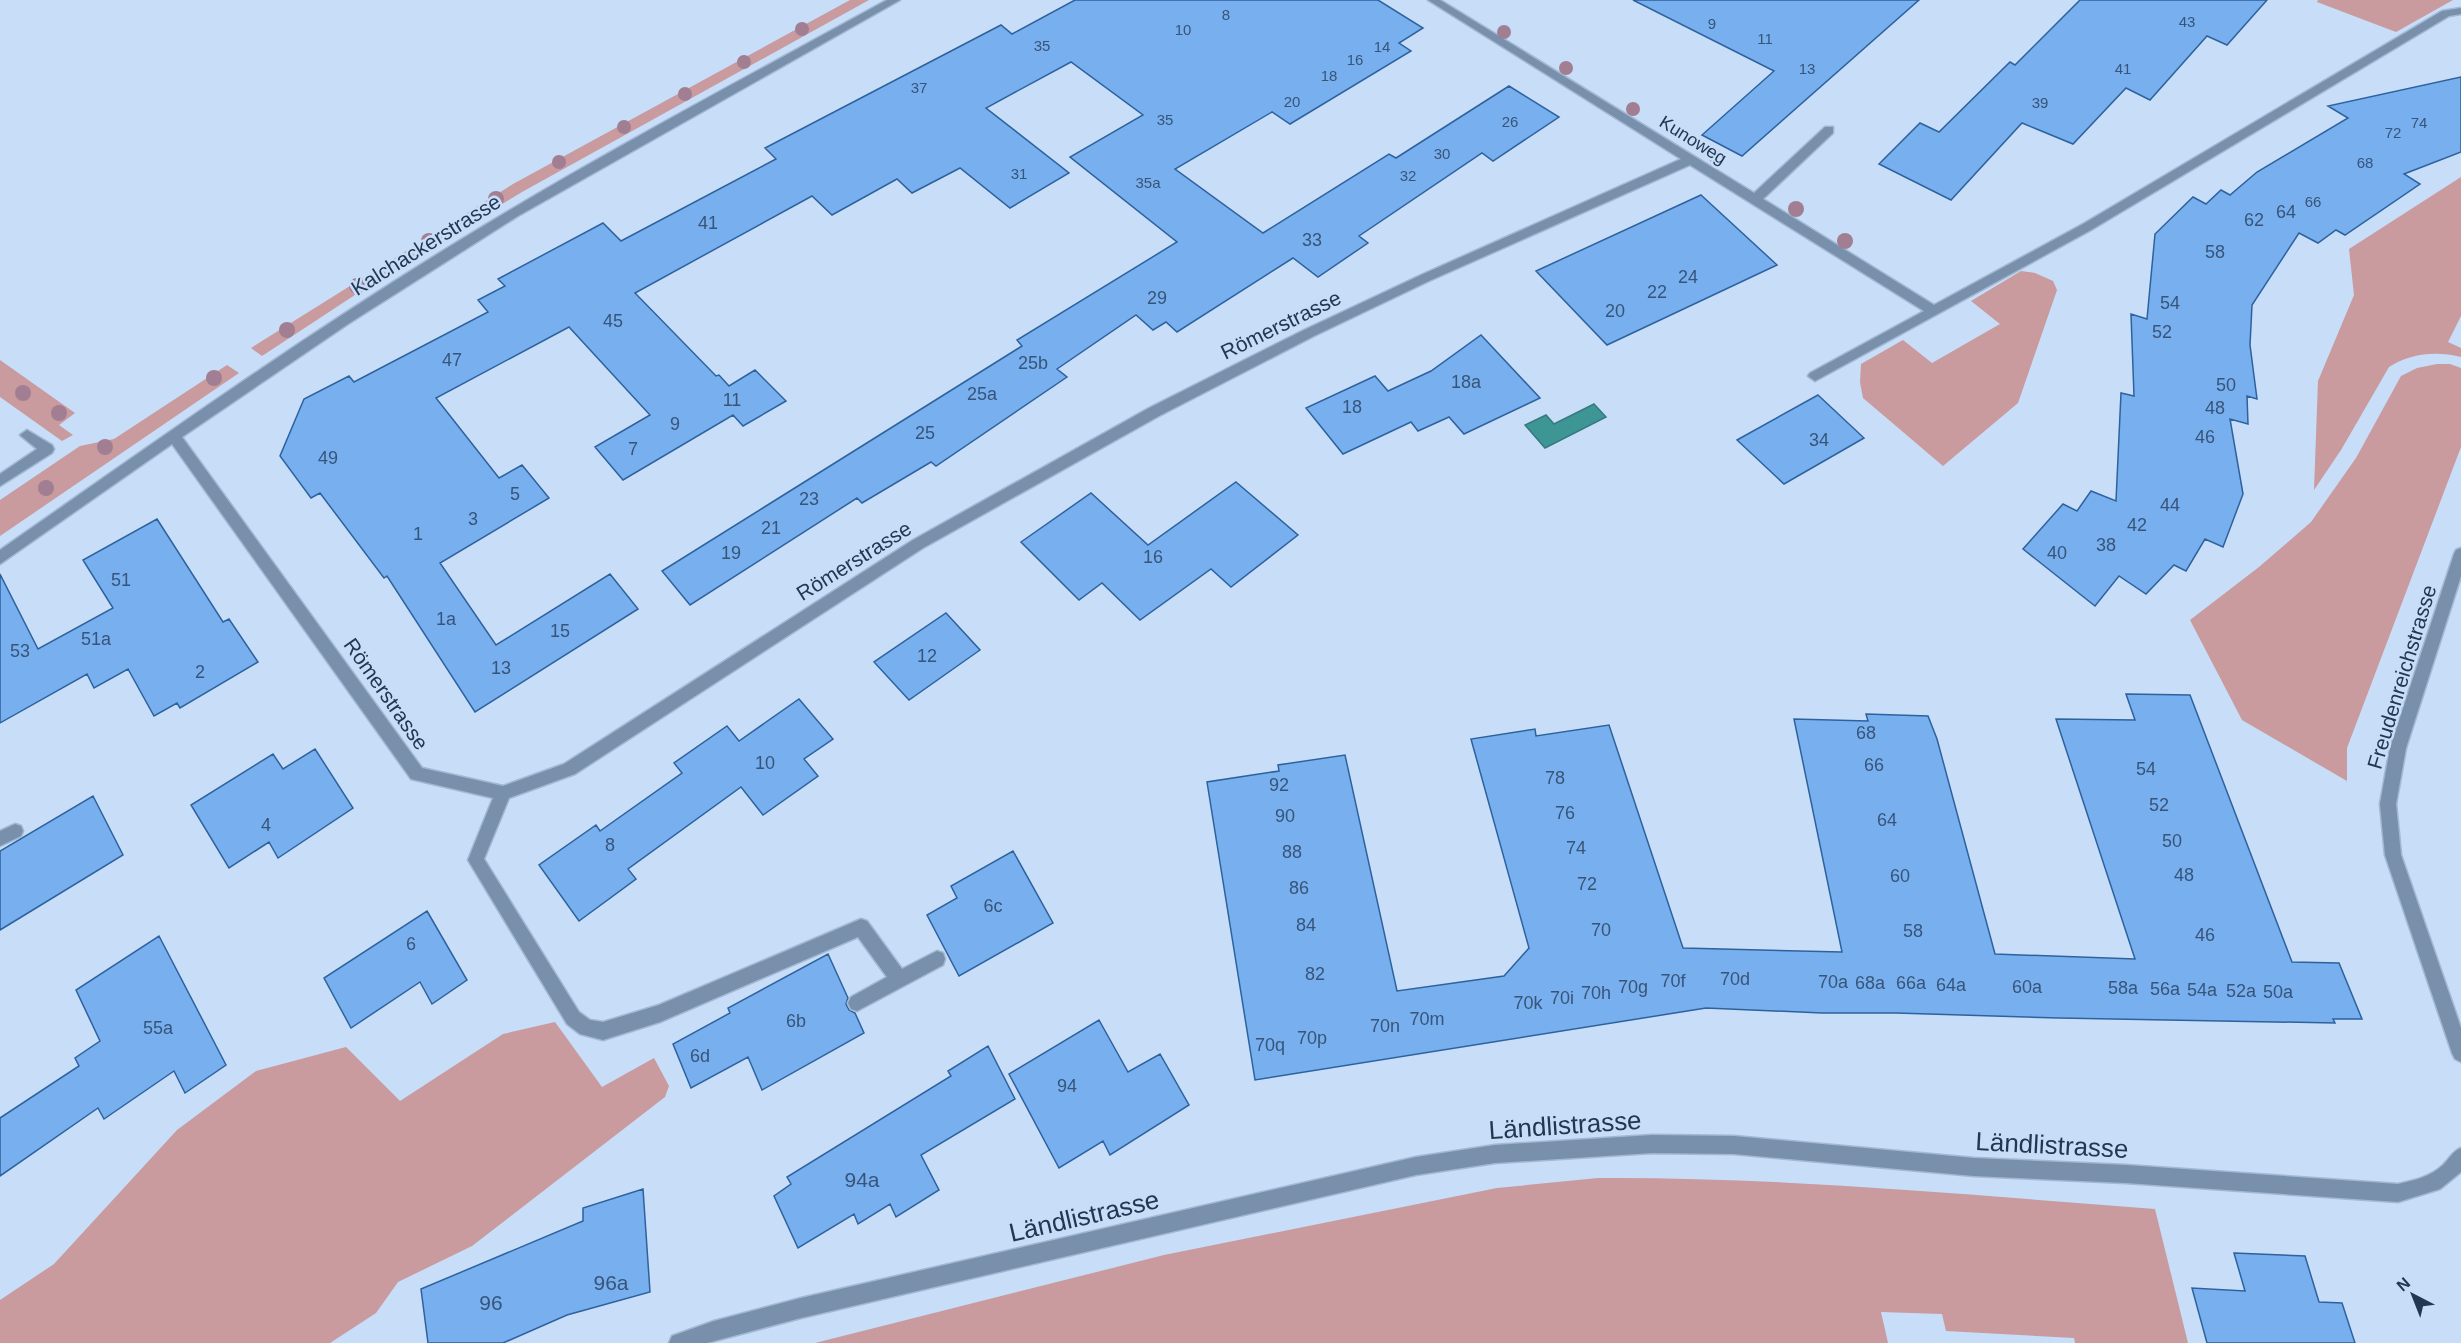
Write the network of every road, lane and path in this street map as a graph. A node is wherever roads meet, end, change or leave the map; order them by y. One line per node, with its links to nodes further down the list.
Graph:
1 (895, 0): 10 (street, Kalchackerstrasse)
2 (1433, 0): 5 (street, Kunoweg)
3 (2461, 11): 7 (street)
4 (1829, 130): 6 (street)
5 (1690, 160): 6 (street, Kunoweg); 14 (street, Römerstrasse)
6 (1754, 200): 7 (street, Kunoweg)
7 (1934, 310): 8 (street)
8 (1815, 376)
9 (27, 435): 11 (street)
10 (174, 436): 13 (street, Kalchackerstrasse); 14 (street, Römerstrasse)
11 (0, 481)
12 (2461, 554): 20 (street, Freudenreichstrasse)
13 (0, 558)
14 (503, 793): 18 (street)
15 (15, 831): 16 (street)
16 (0, 839)
17 (937, 959): 18 (street)
18 (899, 980): 19 (street)
19 (857, 1003)
20 (2461, 1053)
21 (2461, 1157): 22 (street, Ländlistrasse)
22 (679, 1343)

